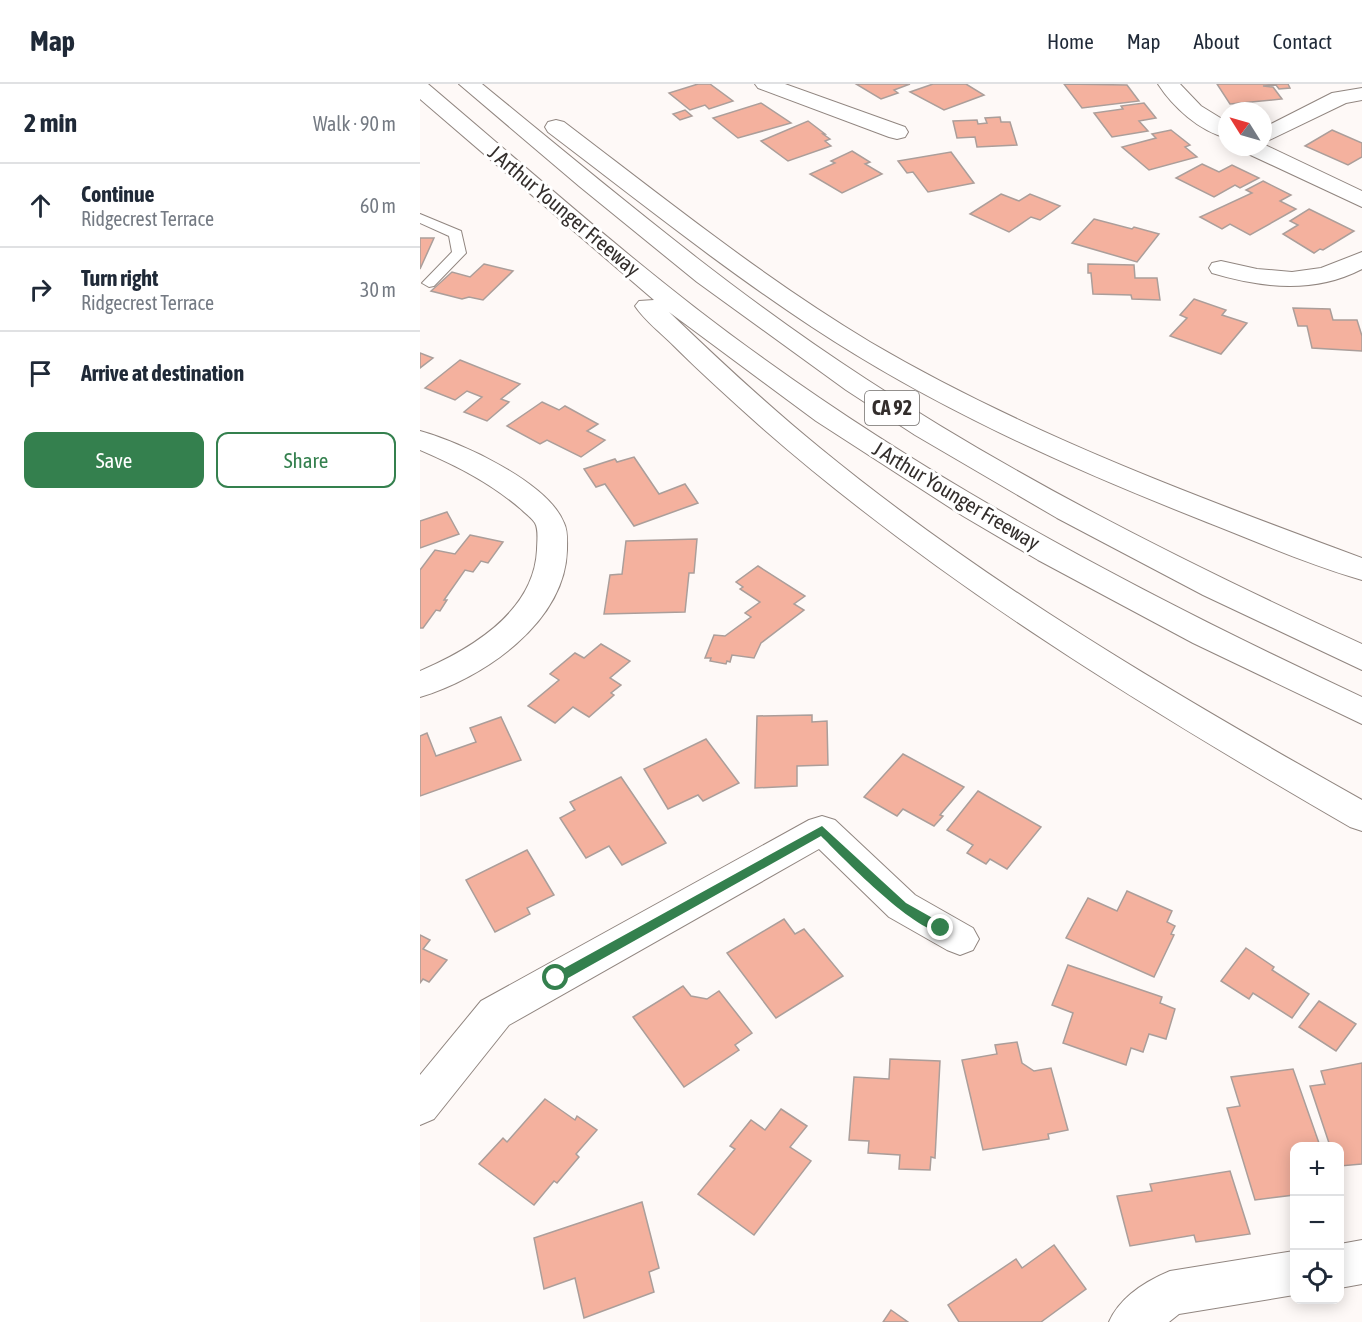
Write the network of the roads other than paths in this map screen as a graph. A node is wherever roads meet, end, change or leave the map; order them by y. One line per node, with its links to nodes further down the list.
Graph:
1 (469, 84): 19 (main road, J Arthur Younger Freeway / CA 92)
2 (498, 84): 18 (main road)
3 (765, 84): 8 (main road)
4 (1168, 84): 7 (main road)
5 (420, 88): 13 (main road, J Arthur Younger Freeway / CA 92)
6 (1362, 94): 9 (main road)
7 (1218, 126)
8 (897, 132)
9 (1272, 132)
10 (1271, 156): 11 (main road)
11 (1362, 200)
12 (420, 218): 16 (lane)
13 (580, 224): 21 (main road, J Arthur Younger Freeway / CA 92); 22 (main road)
14 (1362, 259): 15 (main road)
15 (1221, 268)
16 (429, 283)
17 (420, 440): 20 (main road)
18 (1362, 569)
19 (1362, 658)
20 (420, 685)
21 (1362, 711)
22 (1362, 817)
23 (960, 939): 24 (main road)
24 (420, 1106)
25 (1362, 1262): 26 (main road)
26 (1344, 1265)
27 (1290, 1274): 28 (main road)
28 (1132, 1322)

